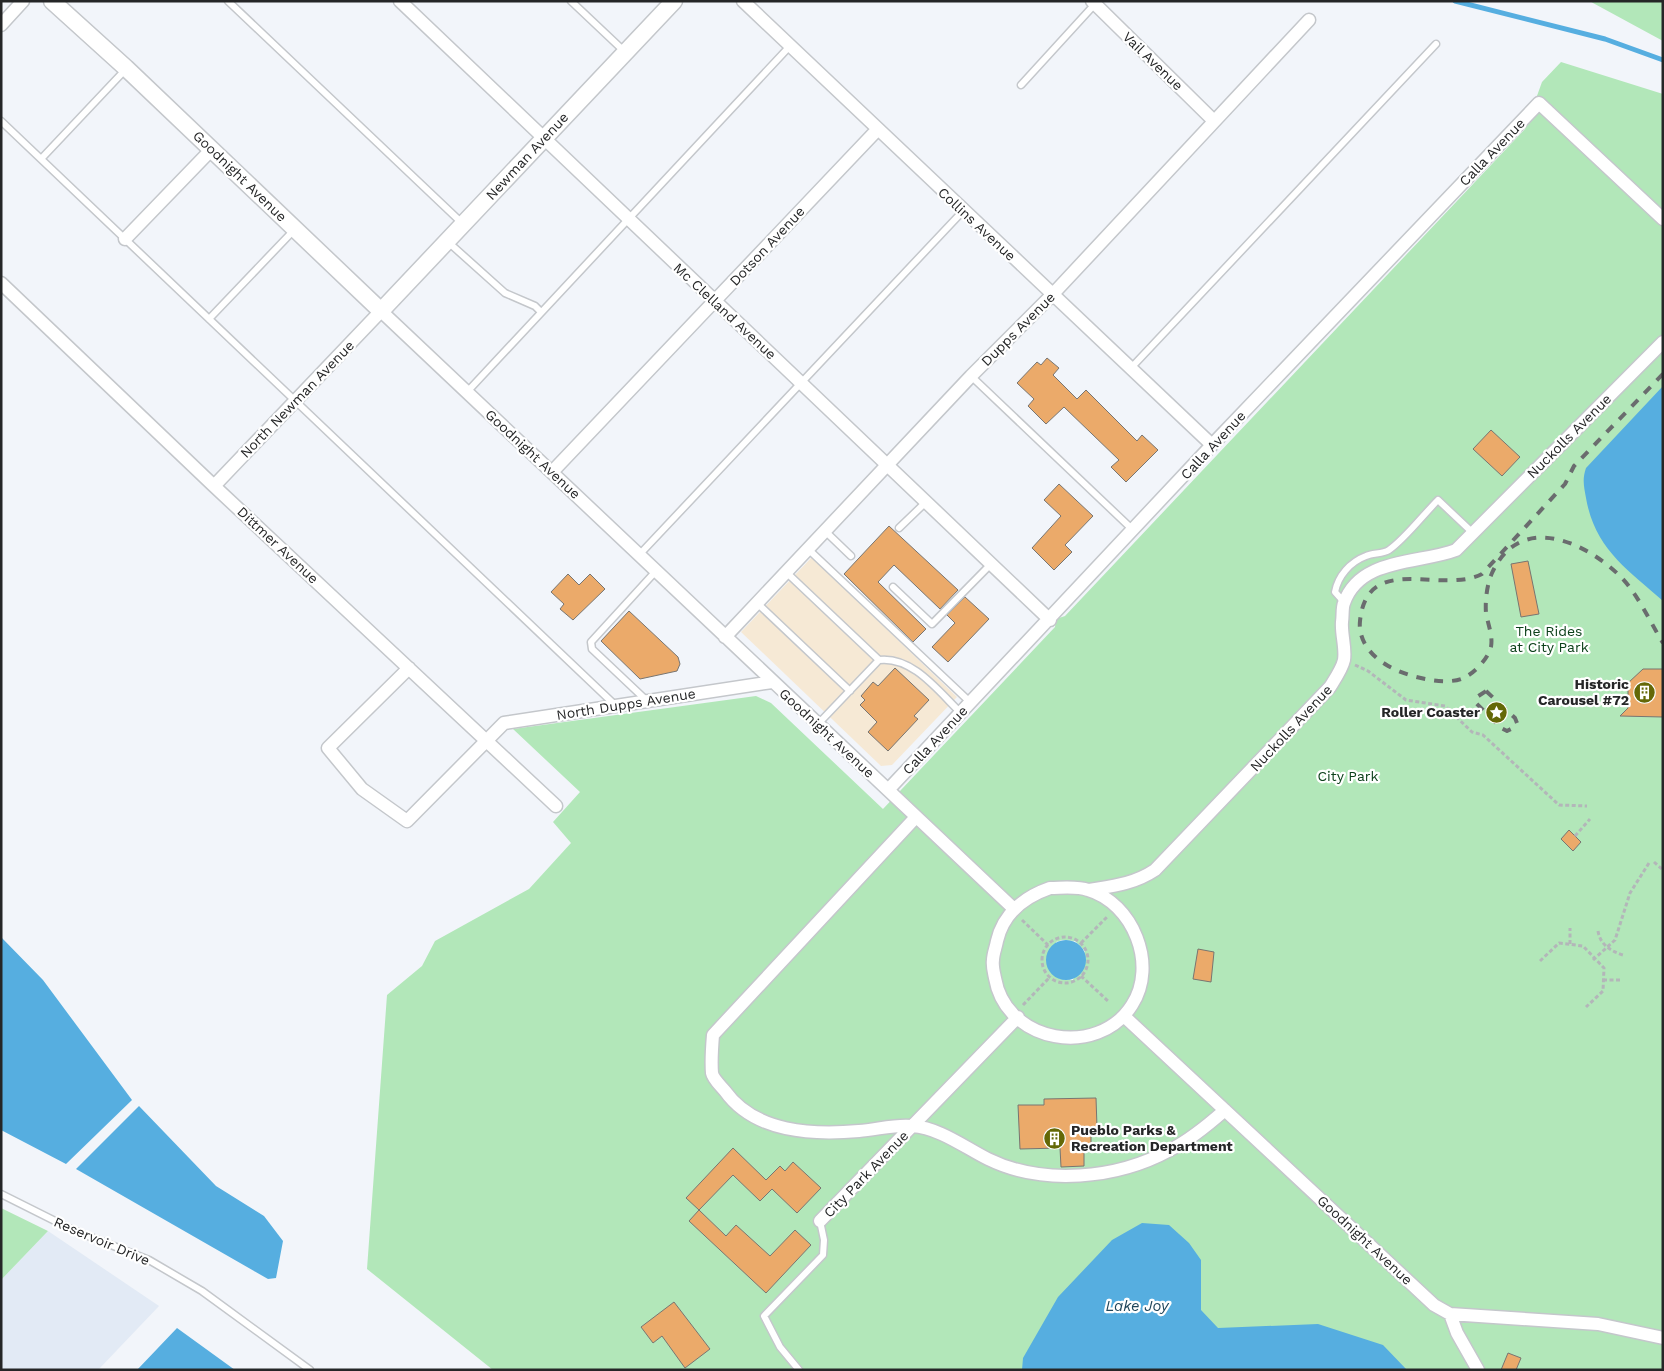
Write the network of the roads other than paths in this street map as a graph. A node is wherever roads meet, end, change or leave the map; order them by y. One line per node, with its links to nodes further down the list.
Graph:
1 (23, 1): 10 (street)
2 (52, 1): 14 (street, Goodnight Avenue)
3 (228, 1): 25 (lane)
4 (400, 1): 19 (street, Mc Clelland Avenue)
5 (572, 1): 13 (lane)
6 (674, 1): 13 (street, Newman Avenue)
7 (743, 1): 12 (street, Collins Avenue)
8 (1093, 3): 15 (lane); 16 (street, Vail Avenue)
9 (1310, 20): 16 (street, Dupps Avenue)
10 (1, 25)
11 (1436, 44): 36 (lane)
12 (790, 46): 18 (street, Collins Avenue); 23 (lane)
13 (626, 53): 19 (street, Newman Avenue)
14 (126, 68): 20 (street, Goodnight Avenue); 21 (lane)
15 (1021, 85)
16 (1214, 121): 30 (street, Dupps Avenue)
17 (1, 122): 21 (lane)
18 (878, 129): 22 (street, Collins Avenue); 31 (street, Dotson Avenue)
19 (544, 138): 23 (street, Mc Clelland Avenue); 25 (street, Newman Avenue)
20 (212, 149): 26 (street, Goodnight Avenue); 27 (street)
21 (41, 159): 27 (lane)
22 (963, 210): 30 (street, Collins Avenue); 38 (lane)
23 (628, 219): 31 (street, Mc Clelland Avenue); 33 (lane)
24 (1663, 219): 41 (street, Calla Avenue)
25 (462, 224): 28 (street, Newman Avenue)
26 (295, 229): 32 (street, Goodnight Avenue); 34 (lane)
27 (125, 239): 34 (lane)
28 (447, 241): 32 (street, Newman Avenue); 33 (lane)
29 (1, 282): 44 (street, Dittmer Avenue)
30 (1053, 294): 36 (street, Collins Avenue); 37 (street, Dupps Avenue)
31 (714, 302): 38 (street, Mc Clelland Avenue); 43 (street, Dotson Avenue)
32 (381, 311): 39 (street, Goodnight Avenue); 40 (street, North Newman Avenue)
33 (541, 312): 39 (lane)
34 (210, 319): 40 (lane)
35 (1663, 342): 49 (street, Nuckolls Avenue)
36 (1131, 368): 41 (street, Collins Avenue)
37 (971, 376): 42 (street, Dupps Avenue); 47 (lane)
38 (800, 382): 42 (street, Mc Clelland Avenue); 51 (lane)
39 (467, 392): 43 (street, Goodnight Avenue)
40 (296, 401): 44 (street, North Newman Avenue); 69 (lane)
41 (1212, 446): 47 (street, Calla Avenue)
42 (888, 466): 45 (street, Mc Clelland Avenue); 48 (street, Dupps Avenue)
43 (552, 472): 51 (street, Goodnight Avenue)
44 (214, 486): 63 (street, Dittmer Avenue)
45 (926, 502): 46 (lane); 53 (street, Mc Clelland Avenue)
46 (899, 528)
47 (1134, 530): 59 (street, Calla Avenue)
48 (825, 531): 50 (street, Dupps Avenue); 52 (lane)
49 (1473, 533): 58 (street, Nuckolls Avenue); 58 (lane)
50 (808, 549): 55 (street, Dupps Avenue); 62 (lane)
51 (639, 555): 54 (street, Goodnight Avenue)
52 (851, 556)
53 (991, 564): 56 (lane); 59 (street, Mc Clelland Avenue)
54 (656, 571): 60 (street, Goodnight Avenue); 67 (lane)
55 (786, 572): 57 (street, Dupps Avenue); 61 (lane)
56 (893, 586)
57 (758, 603): 60 (street, Dupps Avenue); 66 (lane)
58 (1344, 603): 76 (street, Nuckolls Avenue)
59 (1050, 620): 68 (street, Calla Avenue)
60 (725, 637): 65 (street, Goodnight Avenue)
61 (879, 660): 64 (lane); 66 (lane)
62 (927, 662): 64 (lane); 68 (lane)
63 (409, 668): 72 (street, Dittmer Avenue); 72 (street, North Dupps Avenue)
64 (918, 672): 70 (lane)
65 (772, 682): 67 (street, North Dupps Avenue); 71 (street, Goodnight Avenue)
66 (850, 691): 71 (lane)
67 (647, 701): 69 (street, North Dupps Avenue)
68 (970, 703): 70 (street, Calla Avenue)
69 (616, 706): 72 (street, North Dupps Avenue)
70 (961, 713): 73 (street, Calla Avenue)
71 (818, 724): 73 (street, Goodnight Avenue)
72 (485, 740): 74 (street, Dittmer Avenue)
73 (888, 790): 75 (street, Goodnight Avenue)
74 (556, 806)
75 (916, 817): 77 (street, Goodnight Avenue); 81 (street)
76 (1088, 890): 77 (street, Nuckolls Avenue); 79 (street)
77 (1016, 913): 78 (street, Nuckolls Avenue)
78 (1020, 1012): 79 (street, Nuckolls Avenue); 81 (street, City Park Avenue)
79 (1125, 1017): 80 (street, Goodnight Avenue)
80 (1225, 1110): 81 (street); 84 (street, Goodnight Avenue)
81 (912, 1126): 83 (street, City Park Avenue)
82 (1, 1194): 86 (lane, Reservoir Drive)
83 (820, 1221): 87 (lane, City Park Avenue)
84 (1450, 1314): 85 (street); 88 (street)
85 (1663, 1338)
86 (310, 1370)
87 (799, 1370)
88 (1478, 1370)

